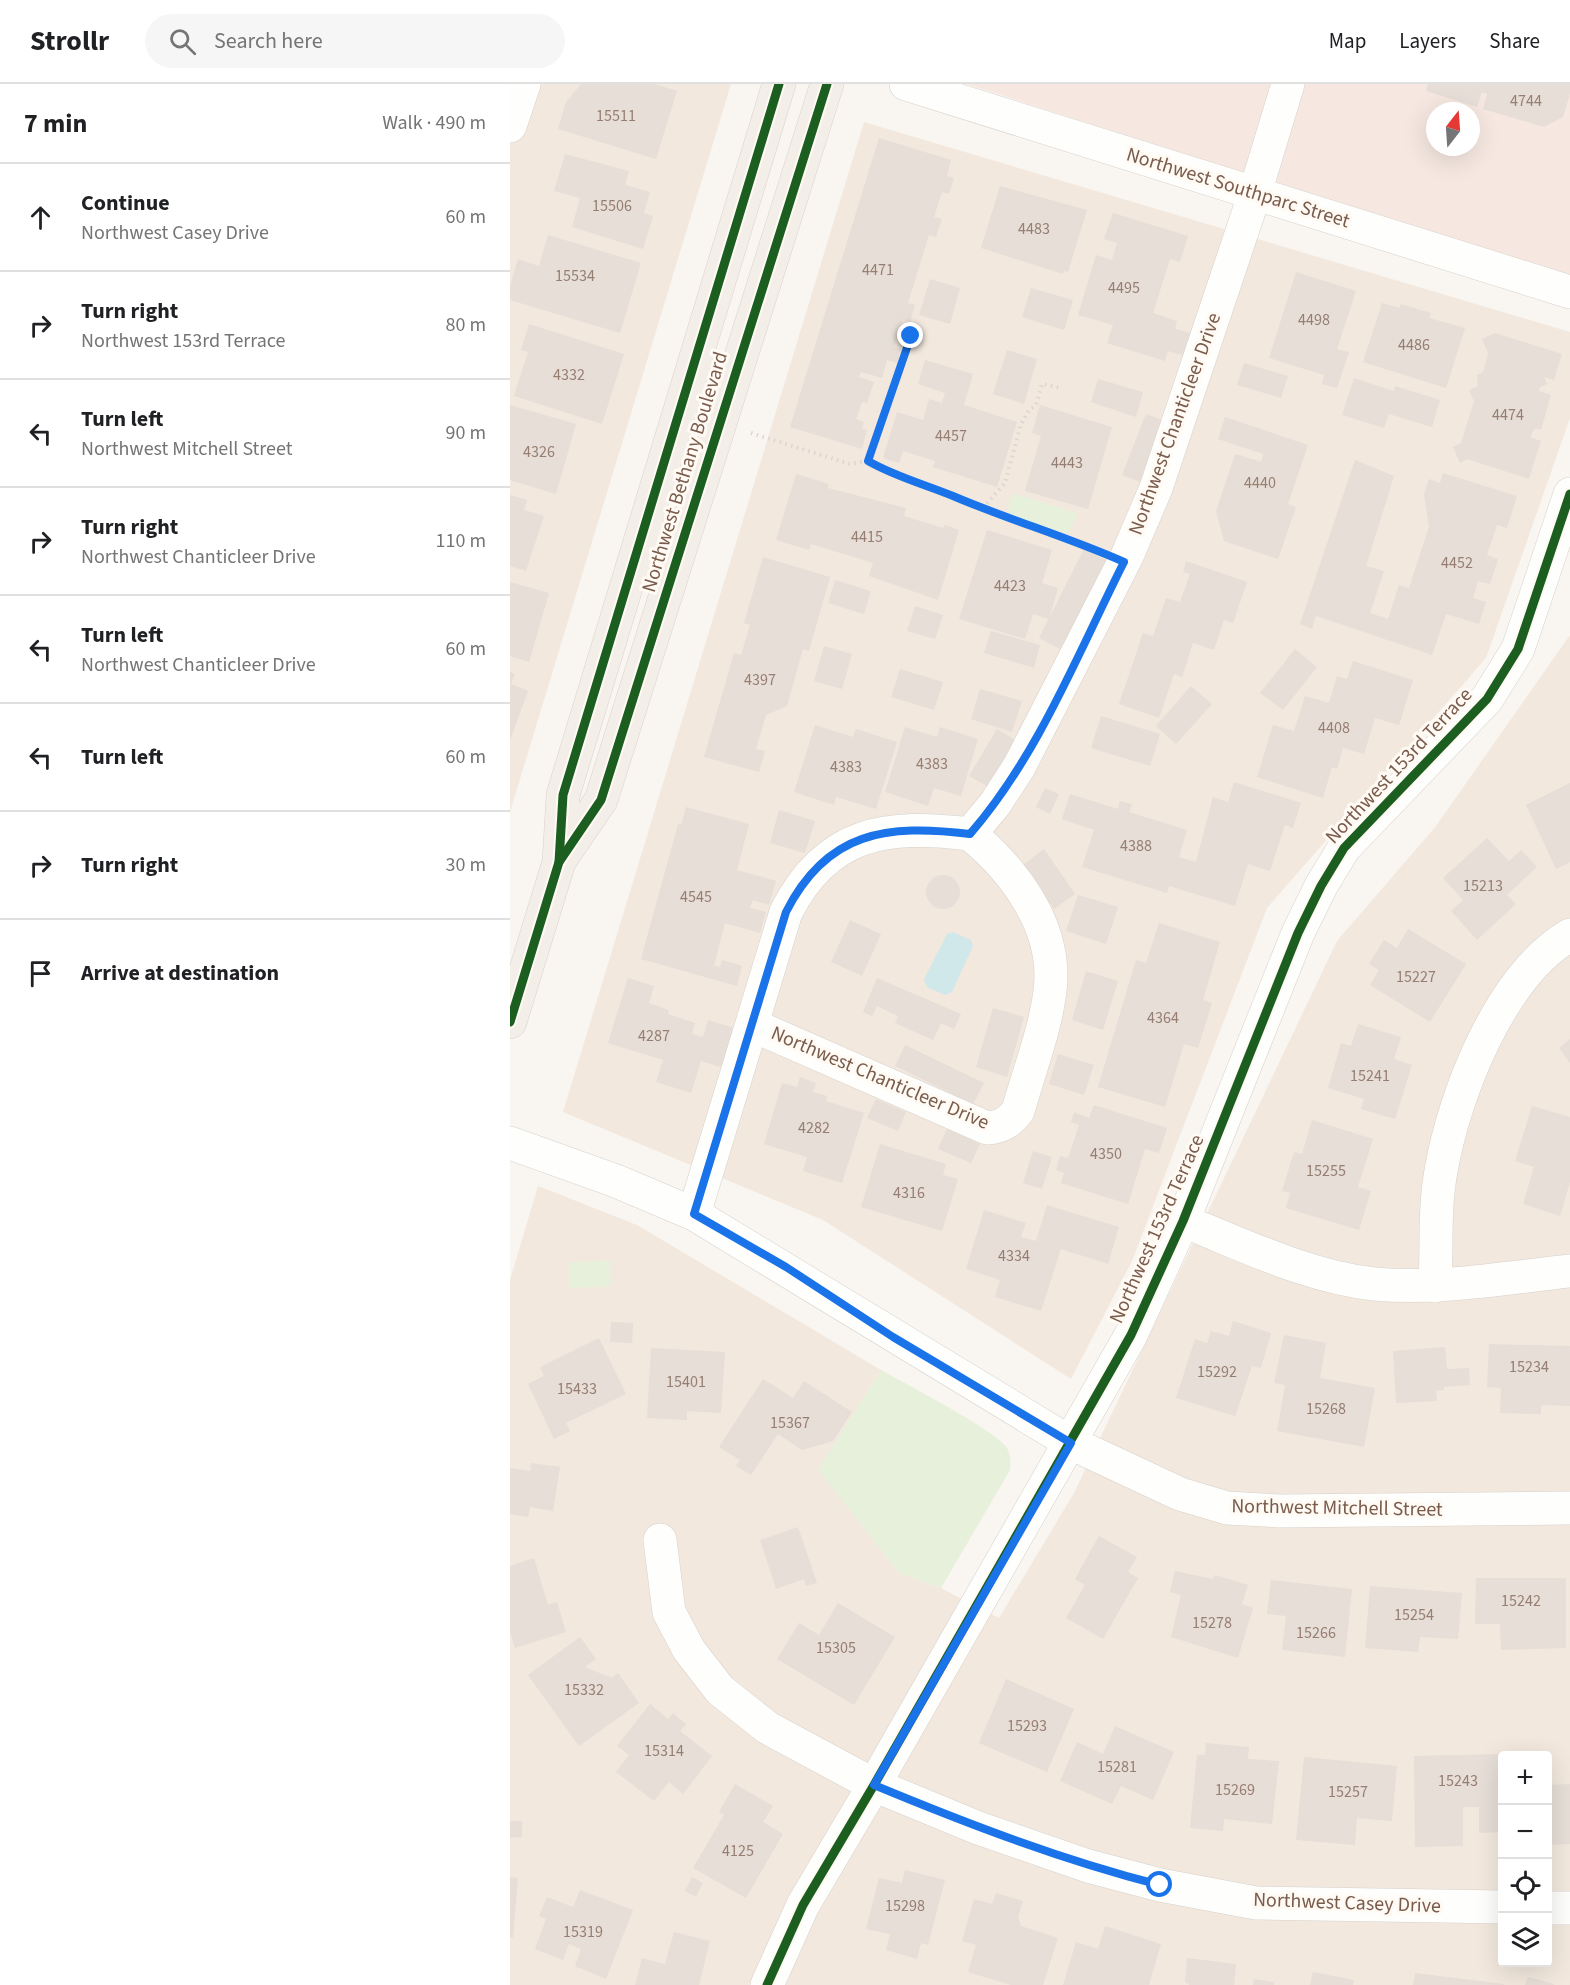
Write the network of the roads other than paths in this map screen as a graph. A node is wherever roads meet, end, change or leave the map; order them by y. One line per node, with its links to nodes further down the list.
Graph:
1 (524, 84): 6 (street)
2 (779, 84): 11 (main road, Northwest Bethany Boulevard)
3 (827, 84): 11 (main road, Northwest Bethany Boulevard)
4 (906, 84): 7 (street, Northwest Southparc Street)
5 (1288, 84): 7 (street, Northwest Chanticleer Drive)
6 (510, 123)
7 (1255, 193): 8 (street, Northwest Southparc Street); 10 (street, Northwest Chanticleer Drive)
8 (1570, 292)
9 (1570, 494): 17 (street, Northwest 153rd Terrace)
10 (970, 834): 14 (street, Northwest Chanticleer Drive); 14 (street, Northwest Chanticleer Drive)
11 (559, 862): 13 (main road, Northwest Bethany Boulevard)
12 (1570, 935): 19 (street)
13 (510, 1022)
14 (752, 1025): 16 (street, Northwest Chanticleer Drive)
15 (510, 1143): 16 (street, Northwest Mitchell Street)
16 (694, 1214): 20 (street, Northwest Mitchell Street)
17 (1184, 1221): 19 (street); 20 (street, Northwest 153rd Terrace)
18 (1570, 1271): 19 (street)
19 (1436, 1286)
20 (1071, 1443): 21 (street, Northwest Mitchell Street); 23 (street, Northwest 153rd Terrace)
21 (1570, 1508)
22 (660, 1540): 23 (street, Northwest Casey Drive)
23 (874, 1785): 24 (street, Northwest Casey Drive); 27 (street, Northwest 153rd Terrace)
24 (1498, 1907)
25 (1552, 1908): 26 (street)
26 (1570, 1908)
27 (767, 1985)

